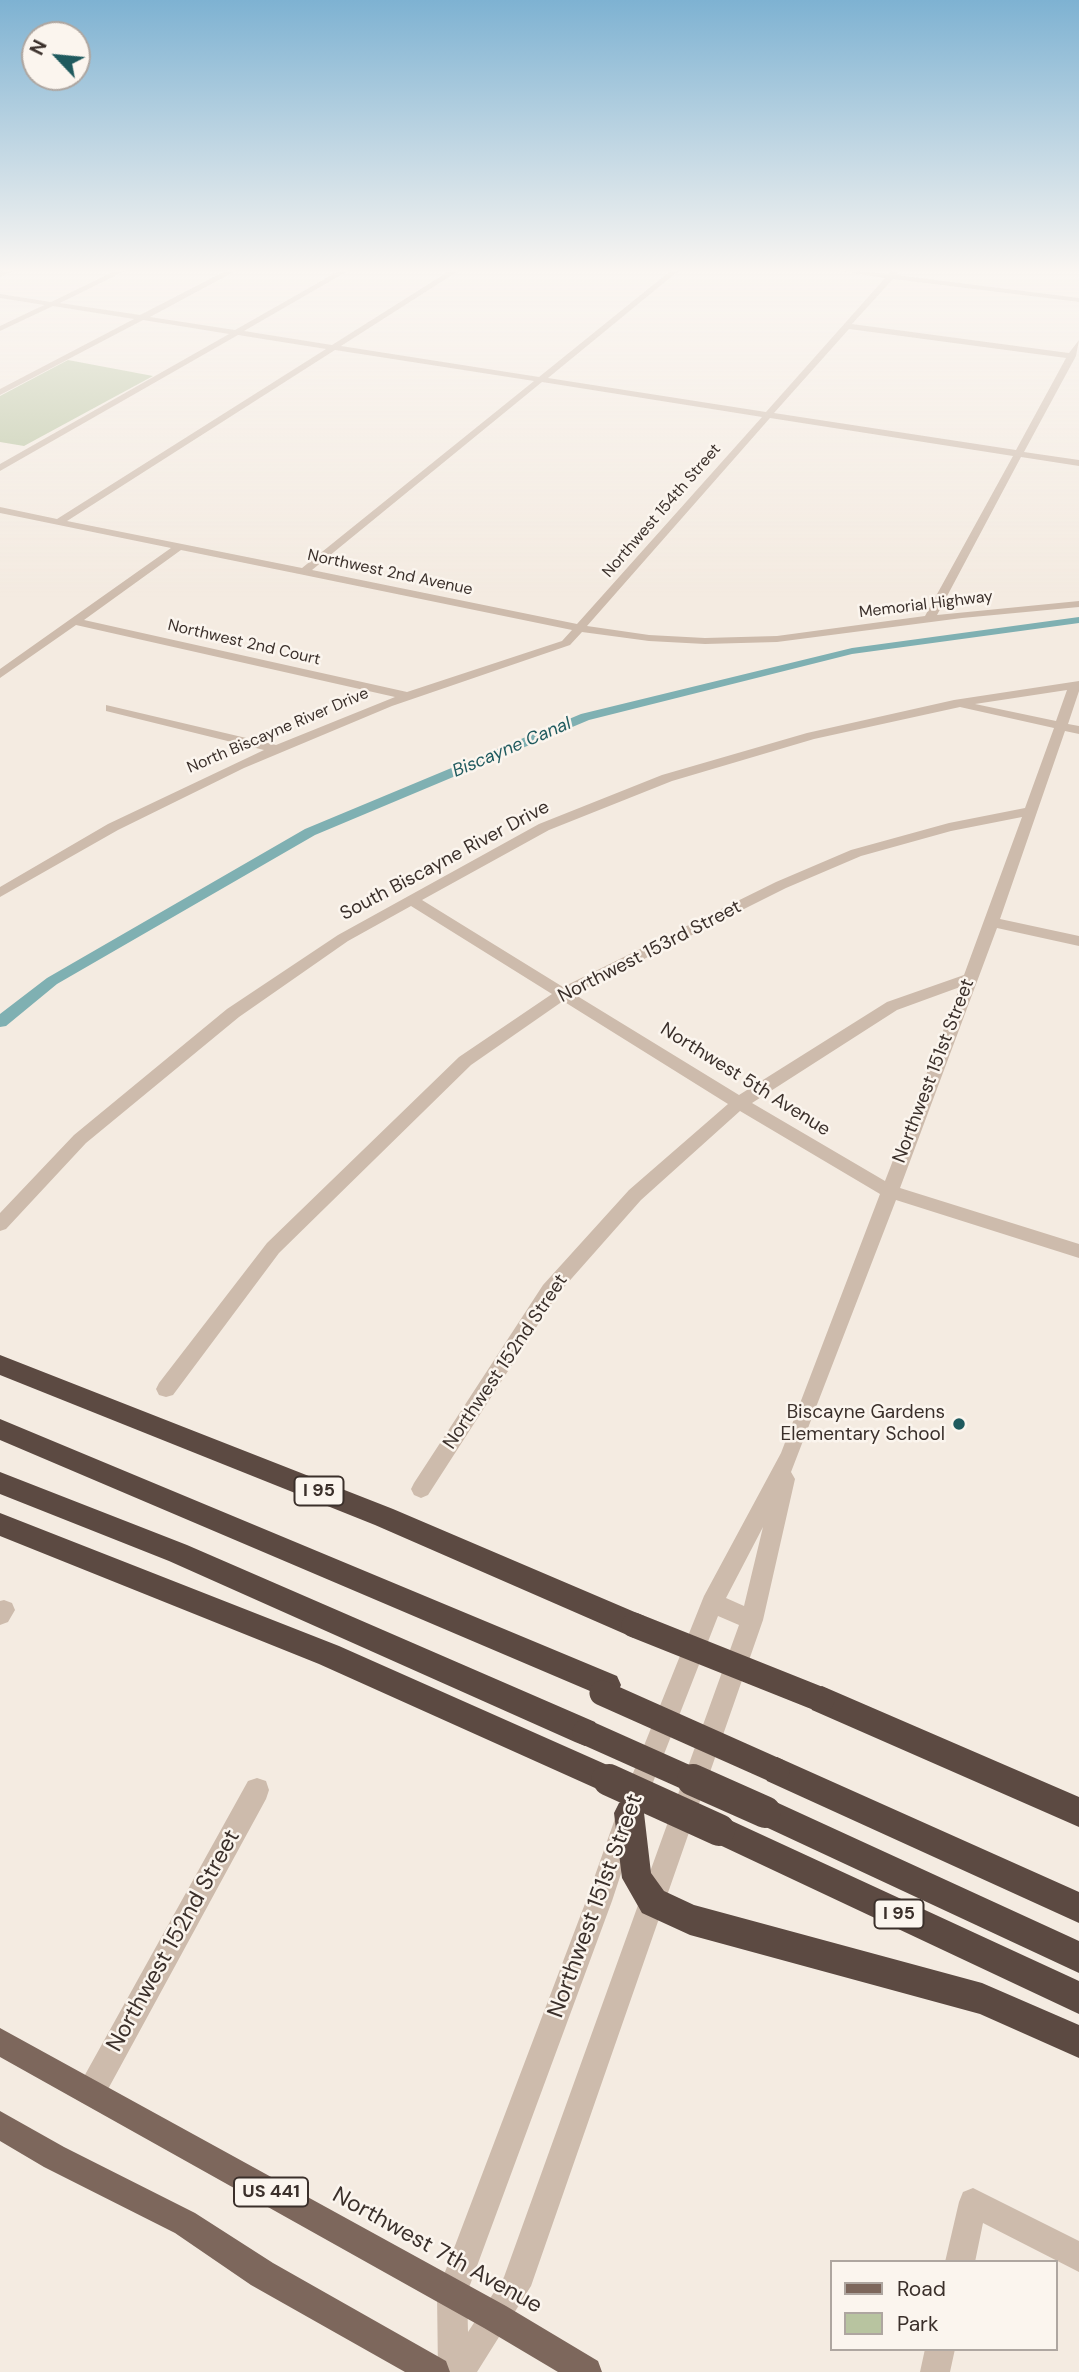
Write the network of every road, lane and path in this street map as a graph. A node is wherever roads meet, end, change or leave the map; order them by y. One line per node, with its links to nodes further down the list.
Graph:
1 (26, 379): 8 (street)
2 (155, 379): 12 (street)
3 (284, 379): 14 (street)
4 (533, 379): 7 (street)
5 (800, 379): 9 (street, Northwest 154th Street)
6 (1059, 379): 10 (street)
7 (541, 380): 9 (street); 16 (street)
8 (0, 392)
9 (768, 415): 10 (street); 20 (street, Northwest 154th Street)
10 (1017, 453): 11 (street); 18 (street)
11 (1079, 463)
12 (0, 468)
13 (0, 510): 14 (street, Northwest 2nd Avenue)
14 (58, 522): 15 (street, Northwest 2nd Avenue)
15 (179, 547): 16 (street, Northwest 2nd Avenue); 19 (street)
16 (304, 572): 20 (street, Northwest 2nd Avenue)
17 (1079, 604): 18 (street, Memorial Highway)
18 (929, 619): 21 (street, Memorial Highway)
19 (74, 621): 22 (street); 24 (street, Northwest 2nd Court)
20 (581, 628): 21 (street, Northwest 2nd Avenue); 24 (street, North Biscayne River Drive)
21 (778, 639)
22 (0, 674)
23 (1077, 685): 25 (street, South Biscayne River Drive); 27 (street, Northwest 151st Street)
24 (407, 696): 29 (street, North Biscayne River Drive)
25 (954, 704): 27 (street); 32 (street, South Biscayne River Drive)
26 (110, 708): 29 (street)
27 (1060, 726): 28 (street); 30 (street, Northwest 151st Street)
28 (1079, 730)
29 (276, 749): 31 (street, North Biscayne River Drive)
30 (1030, 811): 33 (street, Northwest 151st Street); 36 (street, Northwest 153rd Street)
31 (0, 892)
32 (410, 899): 36 (street, Northwest 5th Avenue); 39 (street, South Biscayne River Drive)
33 (992, 922): 34 (street); 35 (street, Northwest 151st Street)
34 (1079, 942)
35 (970, 978): 37 (street, Northwest 152nd Street); 38 (street, Northwest 151st Street)
36 (565, 993): 37 (street, Northwest 5th Avenue); 42 (street, Northwest 153rd Street)
37 (739, 1103): 38 (street, Northwest 5th Avenue); 47 (street, Northwest 152nd Street)
38 (889, 1191): 40 (street, Northwest 5th Avenue); 45 (street, Northwest 151st Street)
39 (0, 1224)
40 (1079, 1251)
41 (0, 1365): 54 (highway, I 95, bridge)
42 (166, 1389)
43 (0, 1429): 51 (highway)
44 (0, 1438): 51 (highway)
45 (790, 1455): 49 (street, Northwest 151st Street); 50 (street, Northwest 151st Street)
46 (0, 1483): 59 (highway, bridge)
47 (421, 1489)
48 (0, 1524): 60 (highway, I 95, bridge)
49 (712, 1603): 50 (street); 55 (street, Northwest 151st Street)
50 (752, 1620): 57 (street, Northwest 151st Street)
51 (604, 1689): 52 (highway, bridge)
52 (778, 1767): 56 (highway); 58 (highway)
53 (257, 1790): 63 (street, Northwest 152nd Street)
54 (1079, 1812)
55 (629, 1813): 57 (highway); 67 (street, Northwest 151st Street)
56 (1079, 1898)
57 (653, 1902): 62 (highway); 68 (street, Northwest 151st Street)
58 (1079, 1908)
59 (1079, 1957)
60 (1079, 1998)
61 (0, 2042): 63 (main road, Northwest 7th Avenue / US 441)
62 (1079, 2042)
63 (91, 2092): 67 (main road, Northwest 7th Avenue / US 441)
64 (0, 2125): 70 (main road)
65 (1079, 2257): 66 (street)
66 (960, 2260)
67 (452, 2293): 68 (main road, Northwest 7th Avenue / US 441); 71 (street, Northwest 151st Street)
68 (495, 2317): 72 (street, Northwest 151st Street); 73 (main road, Northwest 7th Avenue / US 441)
69 (940, 2351): 74 (street)
70 (435, 2372)
71 (453, 2372)
72 (459, 2372)
73 (587, 2372)
74 (935, 2372)

